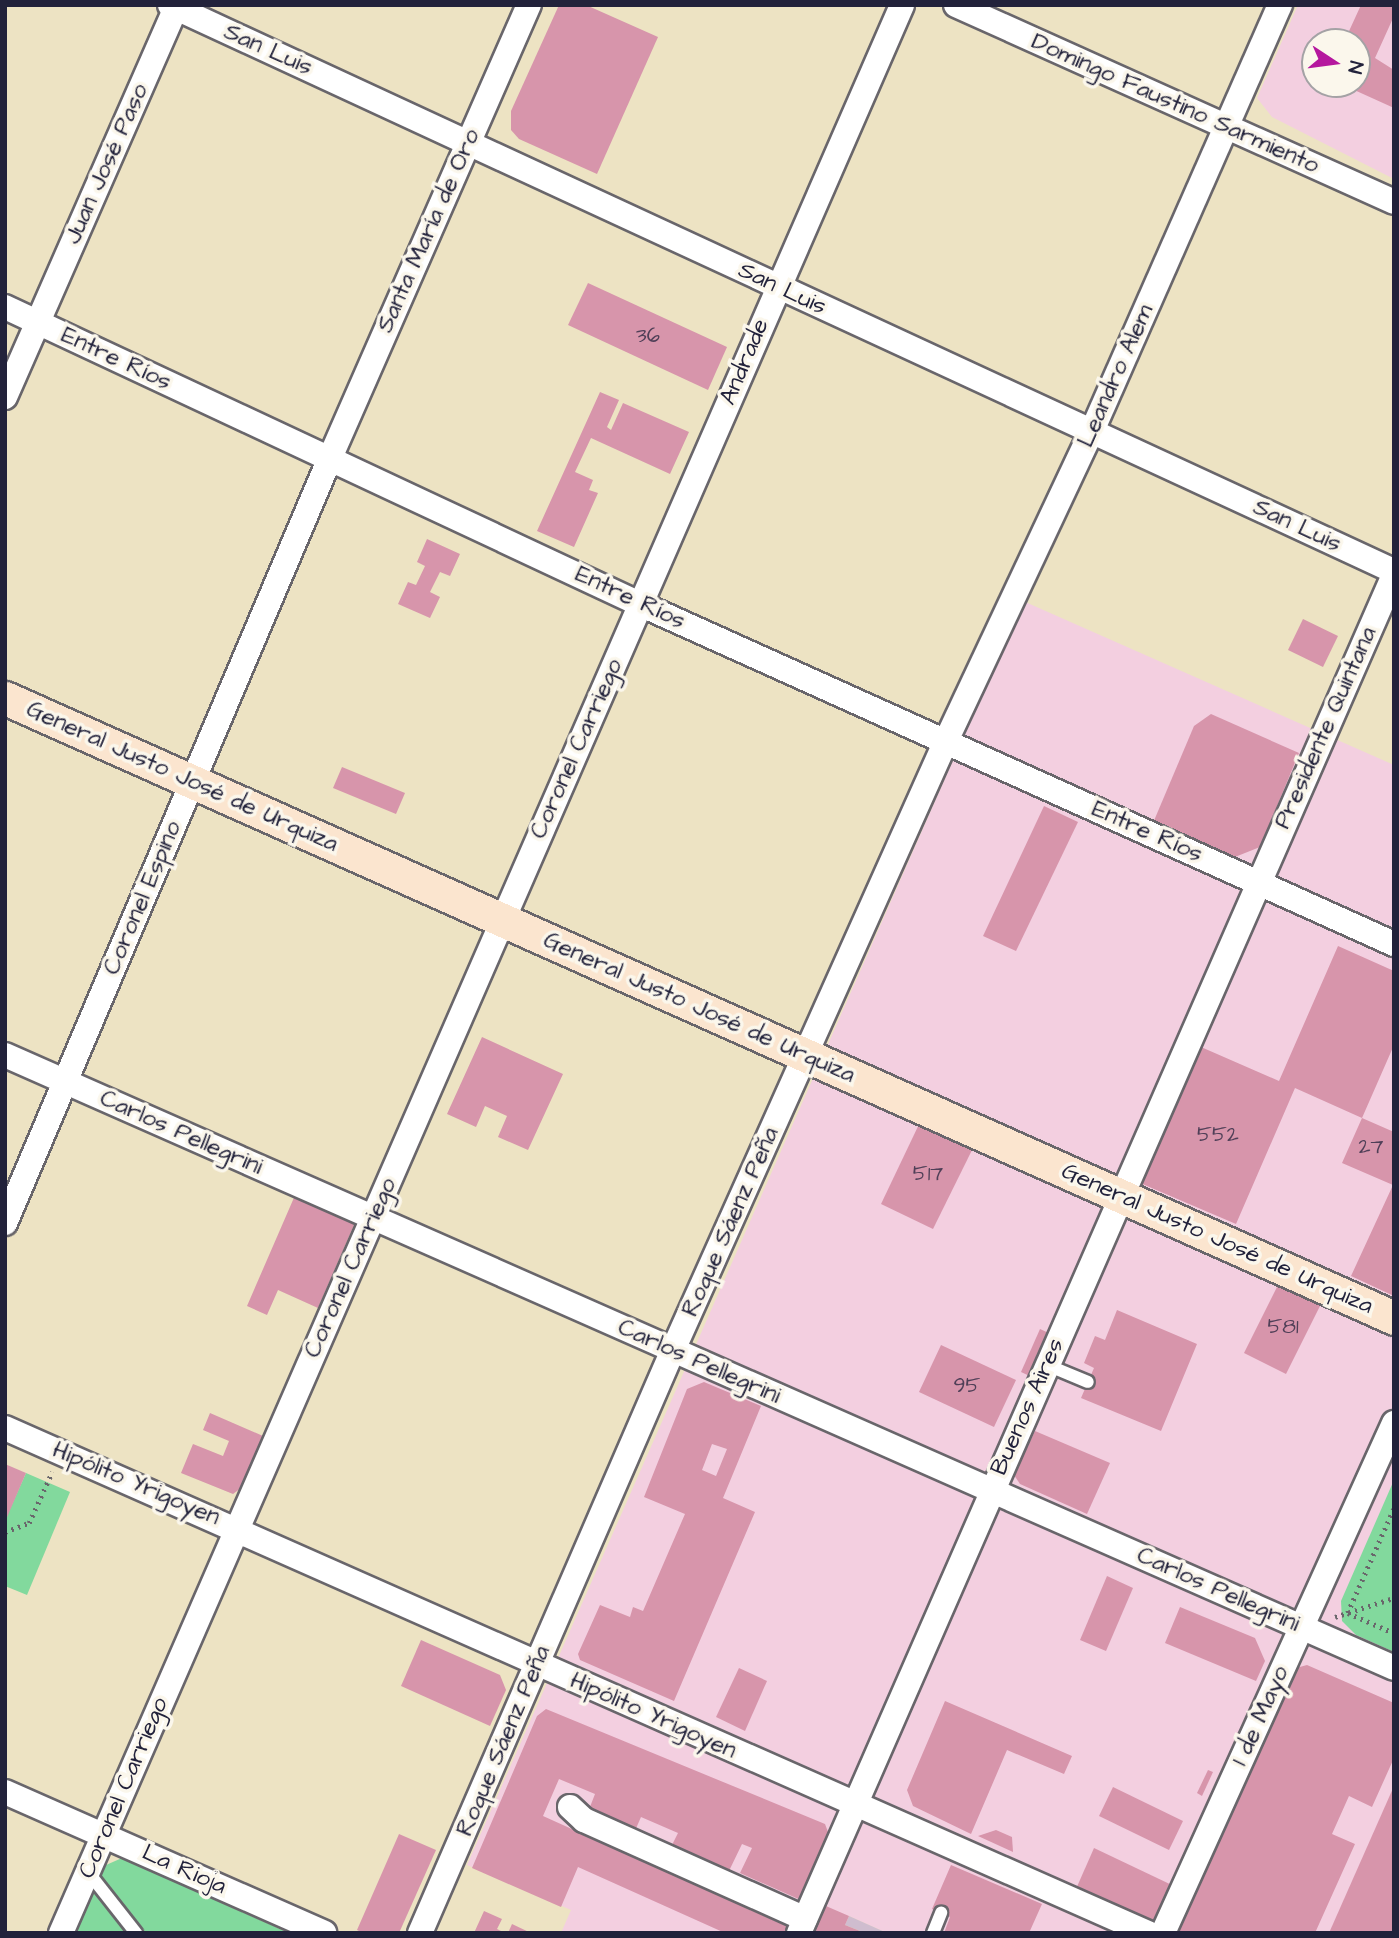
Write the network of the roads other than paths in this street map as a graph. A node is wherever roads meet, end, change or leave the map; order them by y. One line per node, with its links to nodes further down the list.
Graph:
1 (529, 5): 7 (street, Santa María de Oro)
2 (902, 5): 9 (street, Andrade)
3 (956, 5): 6 (street, Domingo Faustino Sarmiento)
4 (1280, 5): 6 (street, Leandro Alem)
5 (174, 6): 7 (street, San Luis); 11 (street, Juan José Paso)
6 (1226, 127): 8 (street, Domingo Faustino Sarmiento); 13 (street, Leandro Alem)
7 (469, 141): 9 (street, San Luis); 14 (street, Santa María de Oro)
8 (1394, 202)
9 (777, 287): 13 (street, San Luis); 16 (street, Andrade)
10 (5, 307): 11 (street, Entre Ríos)
11 (38, 322): 12 (street, Juan José Paso); 14 (street, Entre Ríos)
12 (5, 397)
13 (1092, 431): 15 (street, San Luis); 18 (street, Leandro Alem)
14 (330, 458): 16 (street, Entre Ríos); 19 (street, Coronel Espino)
15 (1394, 573): 20 (street, Presidente Quintana)
16 (640, 604): 18 (street, Entre Ríos); 21 (street, Coronel Carriego)
17 (5, 698): 19 (street, General Justo José de Urquiza)
18 (945, 743): 20 (street, Entre Ríos); 24 (street, Roque Sáenz Peña)
19 (193, 782): 21 (street, General Justo José de Urquiza); 25 (street, Coronel Espino)
20 (1258, 882): 22 (street, Entre Ríos); 26 (street, Buenos Aires)
21 (502, 921): 24 (street, General Justo José de Urquiza); 27 (street, Coronel Carriego)
22 (1394, 944)
23 (5, 1055): 25 (street, Carlos Pellegrini)
24 (806, 1056): 26 (street, General Justo José de Urquiza); 30 (street, Roque Sáenz Peña)
25 (65, 1082): 27 (street, Carlos Pellegrini); 28 (street, Coronel Espino)
26 (1121, 1196): 29 (street, General Justo José de Urquiza); 31 (street, Buenos Aires)
27 (373, 1218): 30 (street, Carlos Pellegrini); 36 (street, Coronel Carriego)
28 (5, 1223)
29 (1394, 1318)
30 (673, 1350): 35 (street, Carlos Pellegrini); 38 (street, Roque Sáenz Peña)
31 (1047, 1365): 32 (lane); 35 (street, Buenos Aires)
32 (1088, 1382)
33 (1394, 1423): 37 (street, 1 de Mayo)
34 (5, 1428): 36 (street, Hipólito Yrigoyen)
35 (992, 1491): 37 (street, Carlos Pellegrini); 41 (street, Buenos Aires)
36 (237, 1528): 38 (street, Hipólito Yrigoyen); 43 (street, Coronel Carriego)
37 (1302, 1627): 39 (street, Carlos Pellegrini); 53 (street, 1 de Mayo)
38 (538, 1665): 41 (street, Hipólito Yrigoyen); 50 (street, Roque Sáenz Peña)
39 (1394, 1668)
40 (5, 1792): 43 (street, La Rioja)
41 (855, 1806): 46 (street, Buenos Aires); 52 (street, Hipólito Yrigoyen)
42 (569, 1807): 46 (street)
43 (104, 1835): 44 (street, Coronel Carriego); 49 (street, La Rioja)
44 (88, 1871): 47 (street, Coronel Carriego); 48 (lane)
45 (941, 1913): 51 (lane)
46 (802, 1926)
47 (61, 1933)
48 (136, 1933)
49 (324, 1933)
50 (420, 1933)
51 (933, 1933)
52 (1148, 1933)
53 (1163, 1933)

